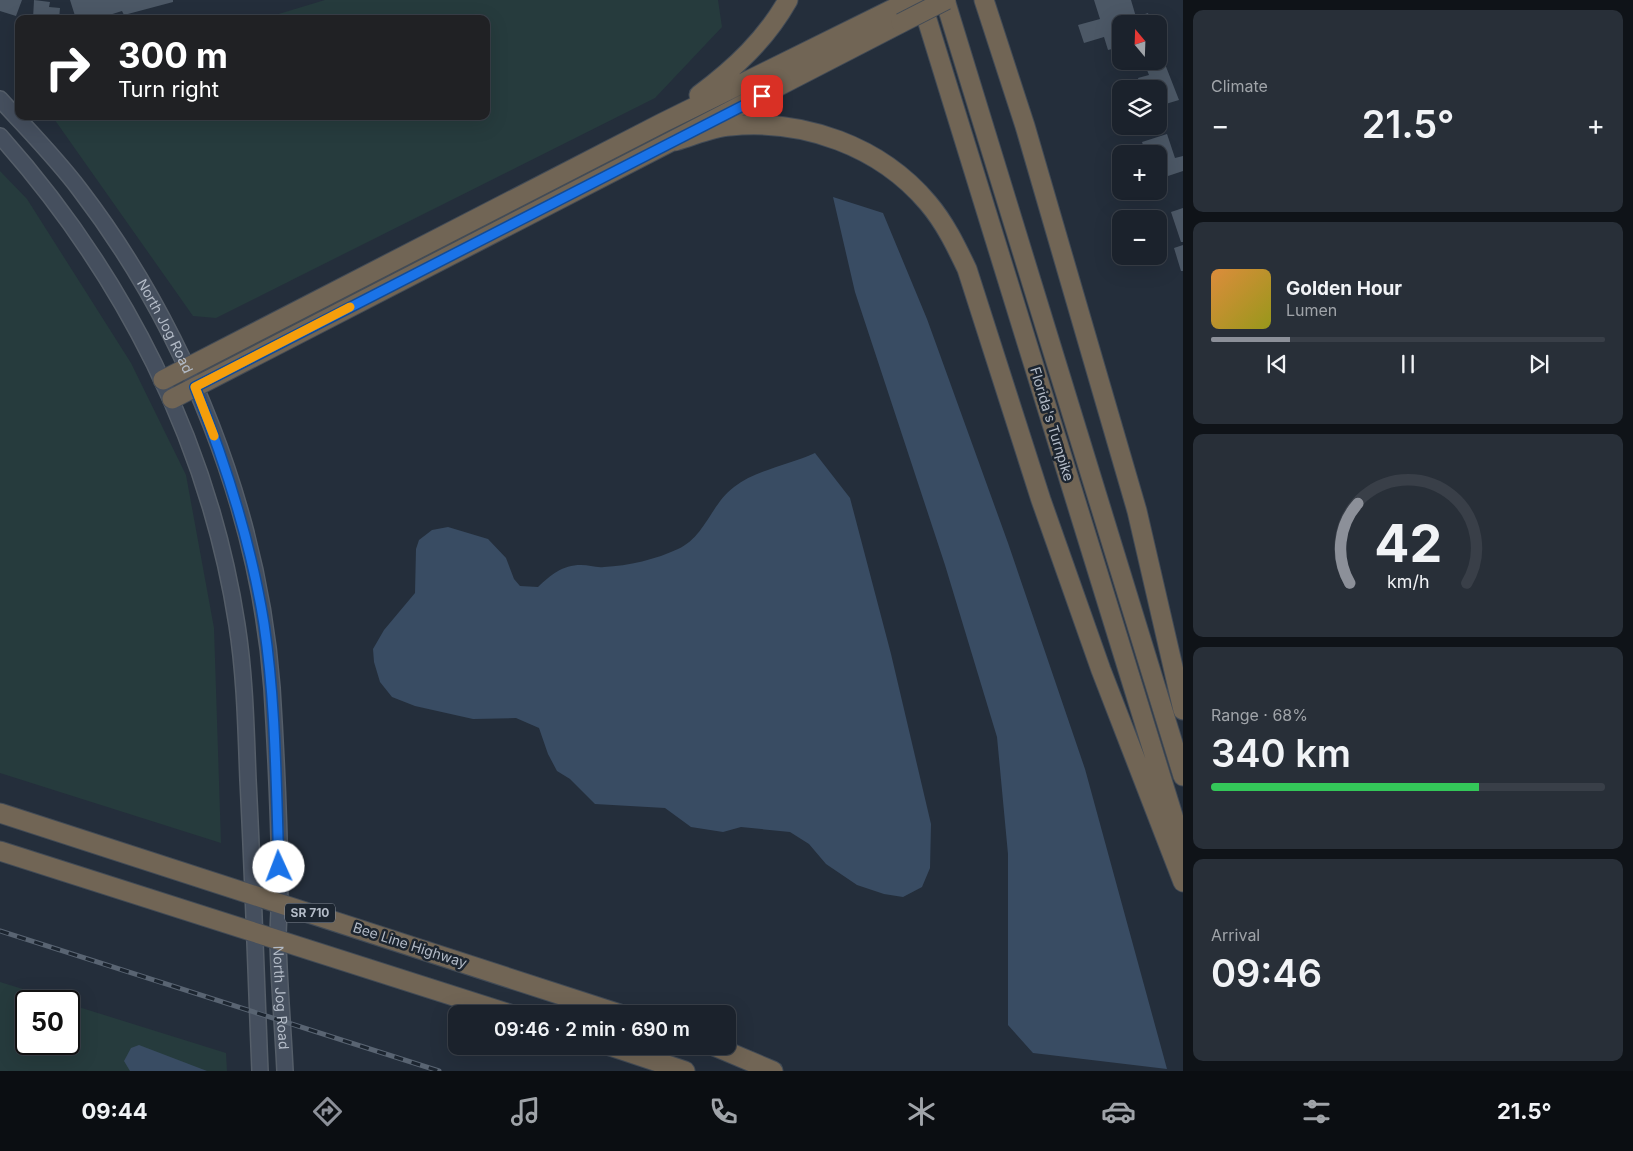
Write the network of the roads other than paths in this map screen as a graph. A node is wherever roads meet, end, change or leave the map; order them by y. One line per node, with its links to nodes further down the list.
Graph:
1 (788, 0): 9 (highway)
2 (921, 0): 19 (highway, Florida's Turnpike)
3 (946, 0): 5 (highway, bridge); 17 (highway, Florida's Turnpike)
4 (984, 0): 16 (highway)
5 (903, 10): 9 (highway); 11 (highway)
6 (0, 99): 7 (main road, North Jog Road)
7 (15, 116)
8 (19, 120): 12 (main road, North Jog Road)
9 (662, 123): 12 (highway)
10 (0, 136): 13 (main road, North Jog Road)
11 (675, 141): 14 (highway); 21 (highway)
12 (186, 367): 13 (highway); 14 (main road, North Jog Road)
13 (163, 380): 15 (main road, North Jog Road)
14 (195, 387): 15 (highway); 23 (main road, North Jog Road)
15 (172, 399): 22 (main road, North Jog Road)
16 (1183, 710)
17 (1183, 776)
18 (0, 813): 22 (highway, Bee Line Highway / SR 710)
19 (1183, 848)
20 (0, 850): 24 (highway, SR 710)
21 (1183, 882)
22 (254, 894): 23 (highway, Bee Line Highway / SR 710); 24 (main road, North Jog Road)
23 (279, 903): 25 (main road, North Jog Road); 27 (highway, Bee Line Highway / SR 710)
24 (256, 932): 25 (highway, SR 710); 30 (main road, North Jog Road)
25 (278, 939): 26 (highway, SR 710); 31 (main road, North Jog Road)
26 (482, 1005)
27 (592, 1005)
28 (637, 1055): 32 (highway)
29 (735, 1055): 33 (highway)
30 (260, 1071)
31 (285, 1071)
32 (684, 1071)
33 (773, 1071)

